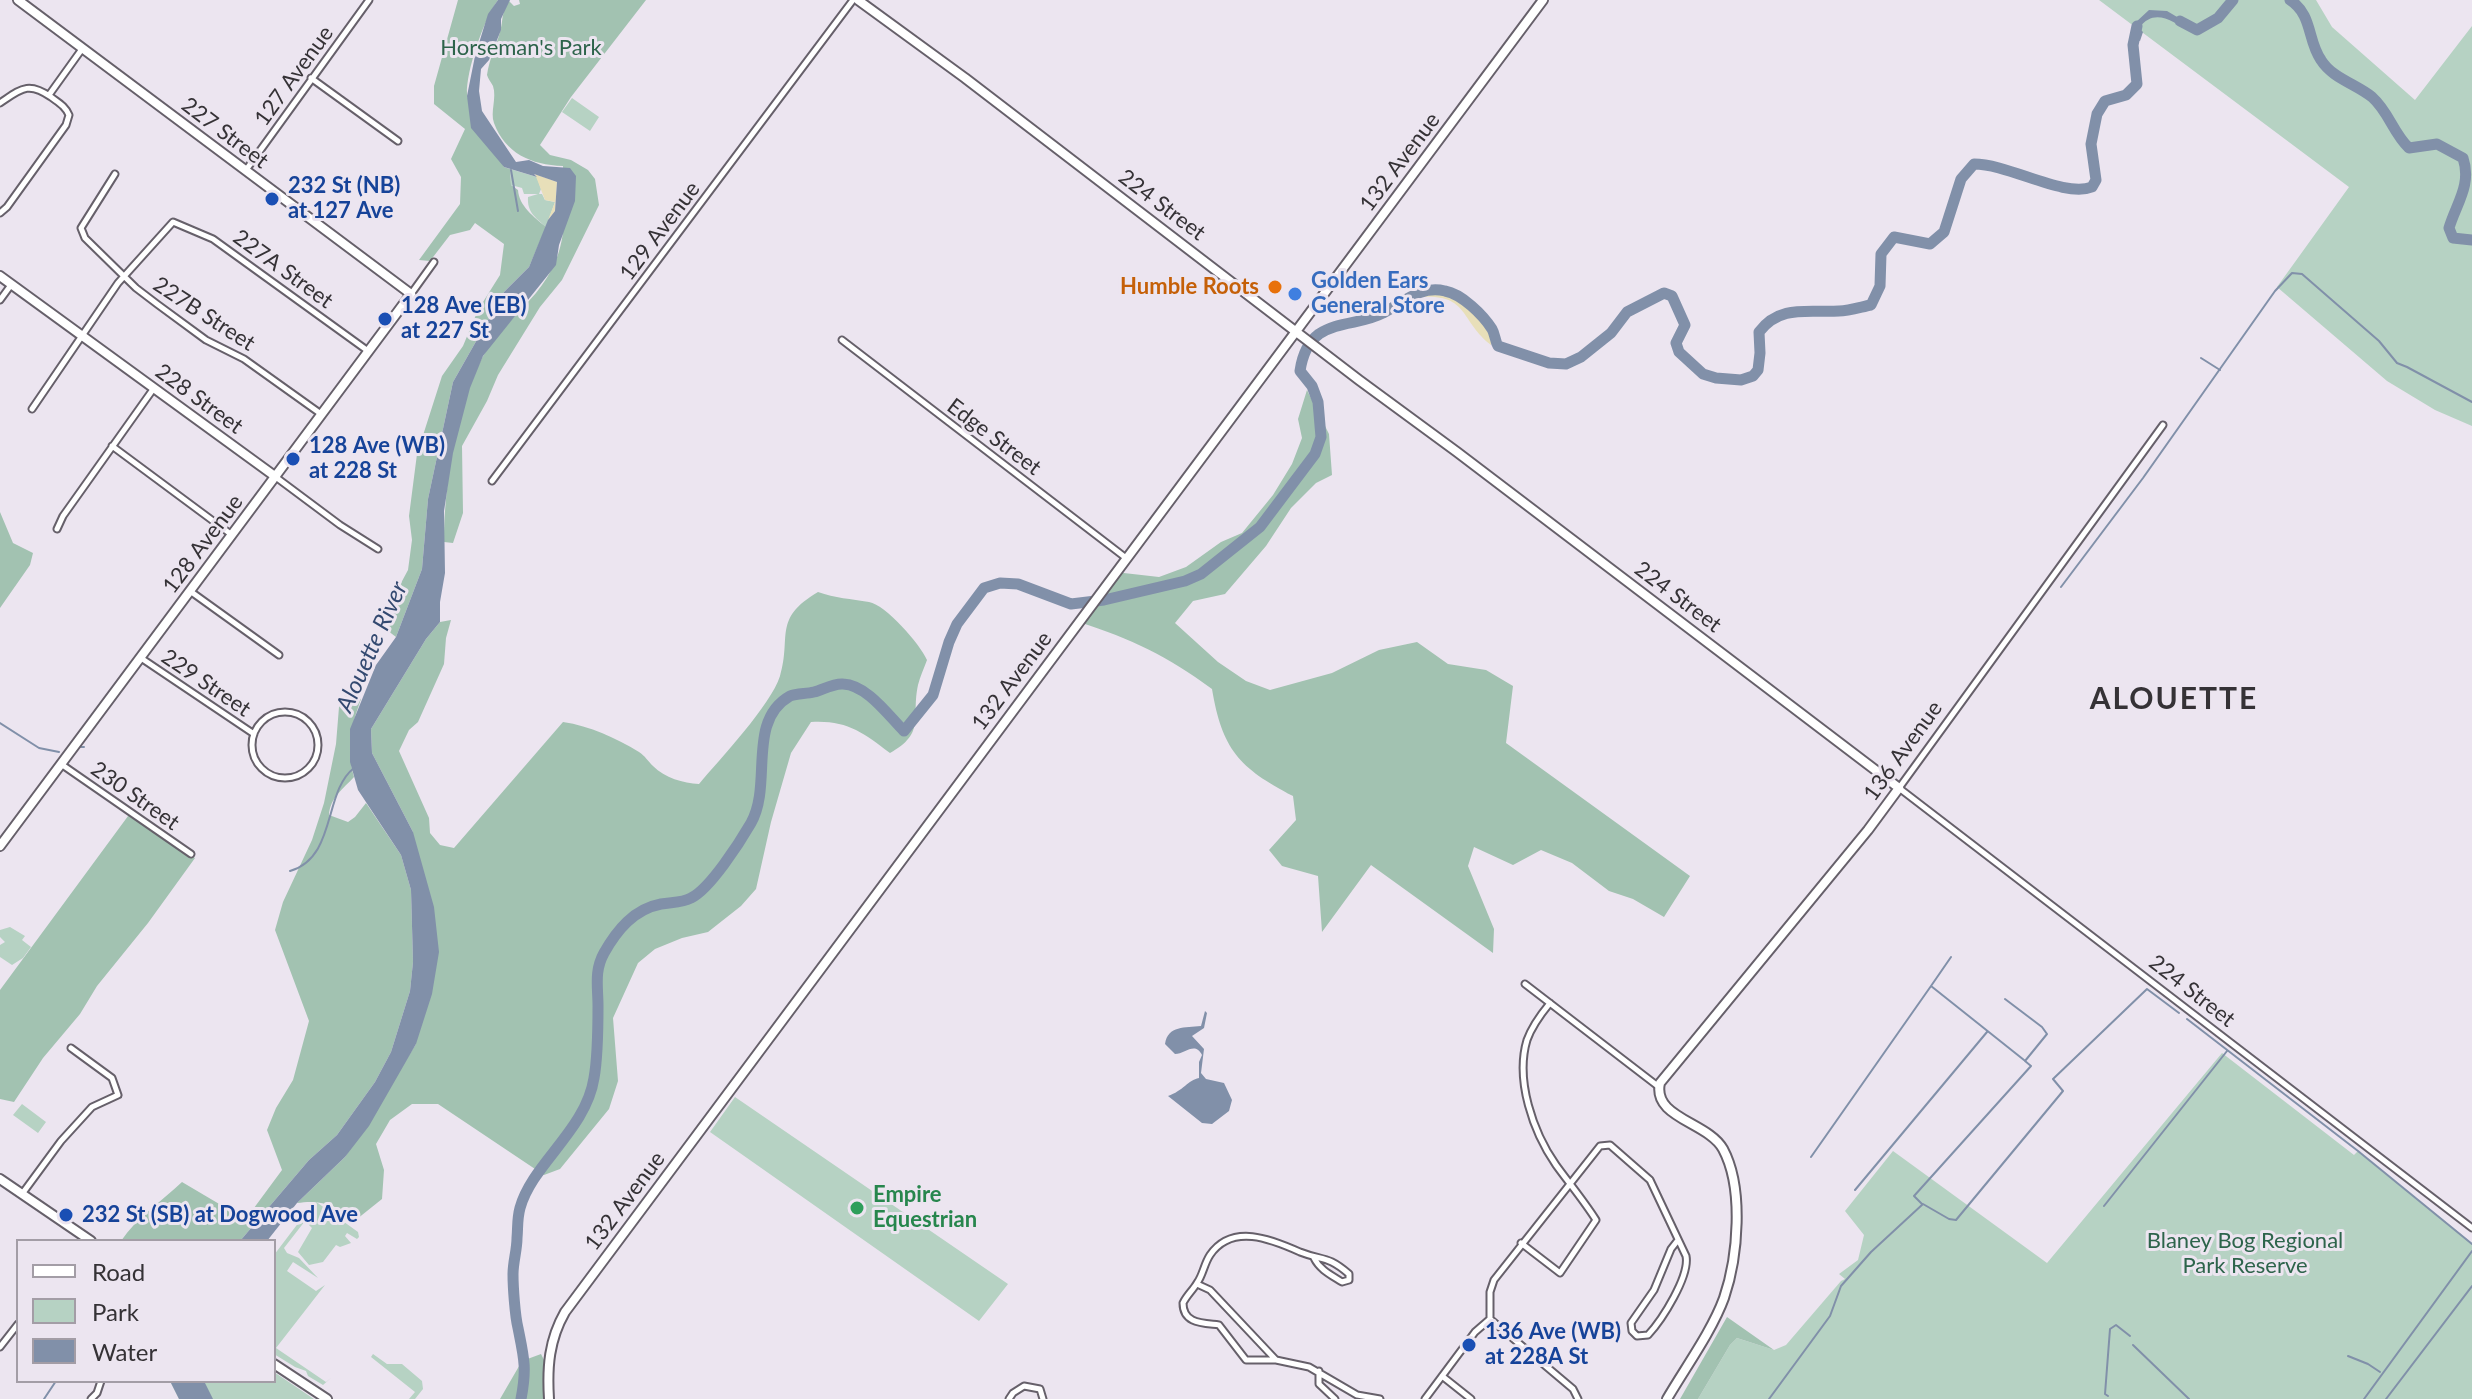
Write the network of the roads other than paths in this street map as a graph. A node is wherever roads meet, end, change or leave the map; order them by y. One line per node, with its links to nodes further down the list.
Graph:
1 (18, 0): 5 (street, 227 Street)
2 (369, 0): 6 (street, 127 Avenue)
3 (856, 0): 19 (street, 224 Street); 29 (street, 129 Avenue)
4 (1543, 0): 19 (street, 132 Avenue)
5 (82, 49): 7 (street); 10 (street, 227 Street)
6 (311, 78): 9 (street); 10 (street, 127 Avenue)
7 (49, 95): 8 (street); 12 (street)
8 (0, 103)
9 (398, 141)
10 (245, 171): 17 (street, 227 Street)
11 (115, 174): 15 (street, 227B Street)
12 (0, 213)
13 (434, 262): 17 (street, 128 Avenue)
14 (0, 276): 16 (street, 228 Street)
15 (124, 277): 20 (street); 22 (street, 227A Street); 25 (street, 227B Street)
16 (11, 284): 18 (street); 20 (street, 228 Street)
17 (411, 294): 22 (street, 128 Avenue)
18 (0, 300)
19 (1300, 335): 33 (street, 132 Avenue); 39 (street, 224 Street)
20 (82, 336): 23 (street, 228 Street); 24 (street)
21 (842, 340): 33 (street, Edge Street)
22 (368, 351): 25 (street, 128 Avenue)
23 (154, 388): 27 (street); 28 (street, 228 Street)
24 (32, 409)
25 (322, 414): 28 (street, 128 Avenue)
26 (2163, 425): 39 (street, 136 Avenue)
27 (112, 446): 30 (street); 31 (street)
28 (276, 477): 31 (street, 128 Avenue); 32 (street, 228 Street)
29 (492, 481)
30 (57, 529)
31 (232, 535): 34 (street, 128 Avenue)
32 (378, 549)
33 (1126, 558): 64 (street, 132 Avenue)
34 (190, 591): 35 (street); 36 (street, 128 Avenue)
35 (279, 655)
36 (140, 658): 37 (street, 229 Street); 38 (street, 128 Avenue)
37 (254, 734): 37 (street, 229 Street)
38 (61, 764): 40 (street, 128 Avenue); 41 (street, 230 Street)
39 (1899, 788): 45 (street, 136 Avenue); 49 (street, 224 Street)
40 (0, 846)
41 (191, 854)
42 (1525, 984): 43 (street)
43 (1550, 1003): 45 (street); 47 (street)
44 (71, 1048): 48 (street)
45 (1659, 1087): 72 (street)
46 (0, 1179): 48 (street)
47 (1571, 1183): 51 (street); 52 (street); 52 (street)
48 (22, 1194): 50 (street)
49 (2472, 1228)
50 (86, 1239)
51 (1678, 1240): 51 (street)
52 (1521, 1243): 55 (street)
53 (1314, 1258): 53 (street); 54 (street)
54 (1197, 1284): 58 (street); 58 (street)
55 (1490, 1319): 61 (street); 71 (street)
56 (16, 1327): 57 (street)
57 (0, 1347)
58 (1276, 1360): 60 (street)
59 (276, 1365): 63 (street)
60 (1319, 1371): 62 (street); 67 (street)
61 (1442, 1376): 69 (street); 70 (street)
62 (1353, 1396): 68 (street)
63 (327, 1399)
64 (549, 1399)
65 (1009, 1399): 66 (street)
66 (1043, 1399)
67 (1335, 1399)
68 (1380, 1399)
69 (1425, 1399)
70 (1471, 1399)
71 (1578, 1399)
72 (1667, 1399)

